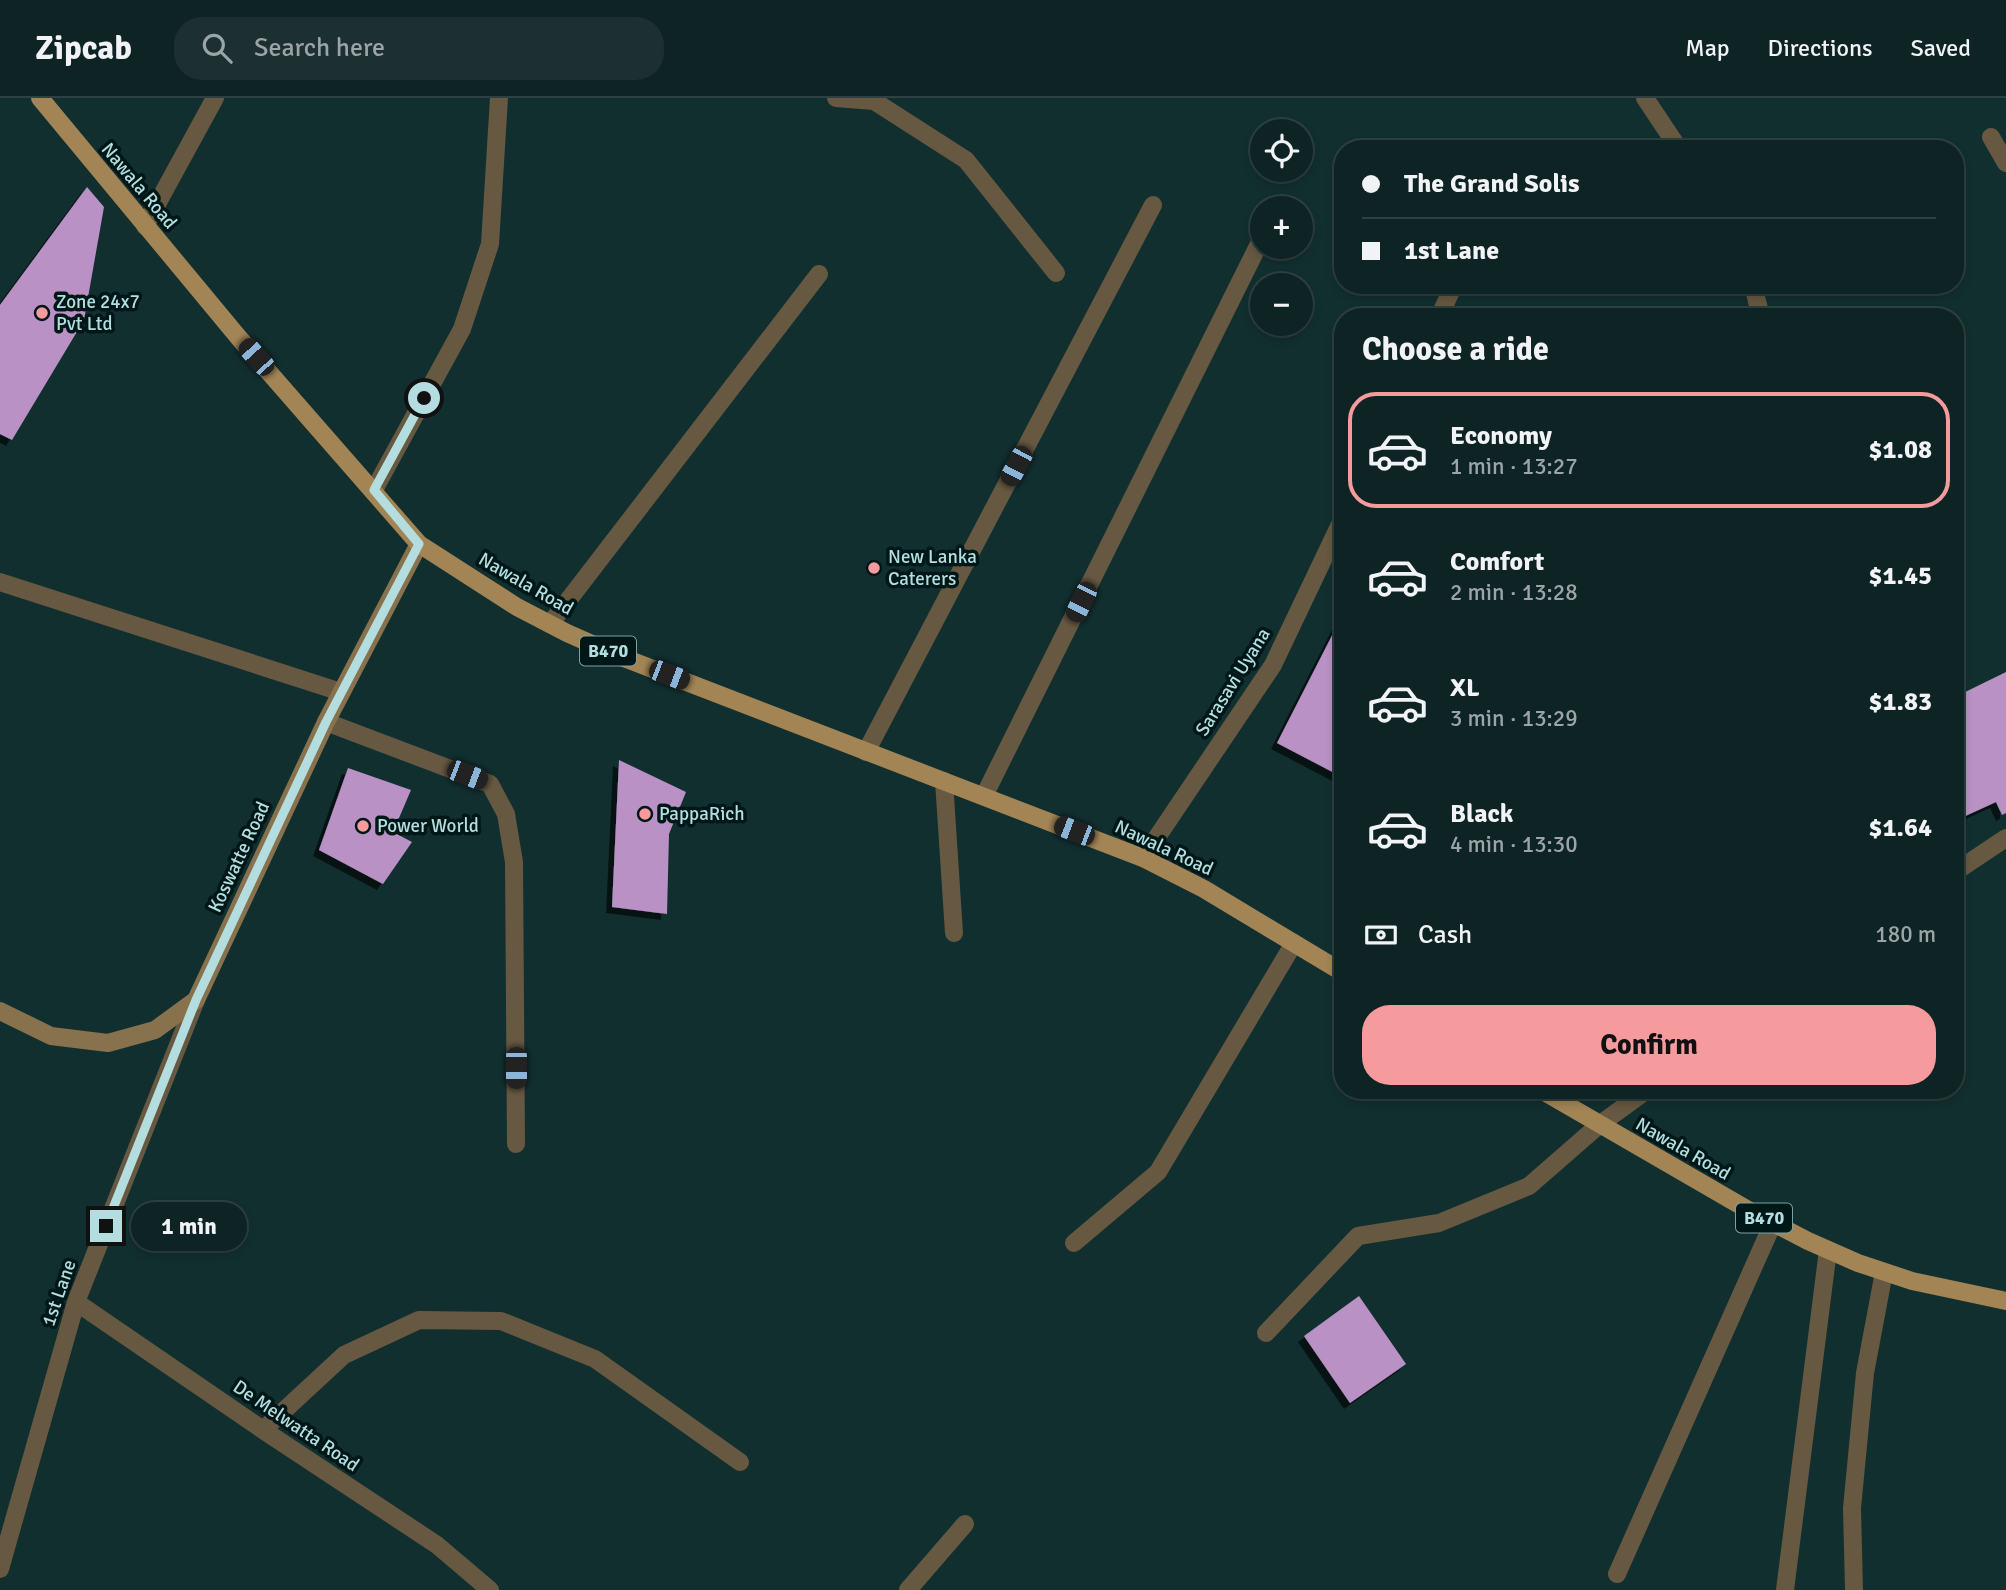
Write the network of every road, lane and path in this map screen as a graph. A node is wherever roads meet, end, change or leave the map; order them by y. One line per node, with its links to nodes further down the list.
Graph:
1 (40, 98): 10 (main road, Nawala Road / B470)
2 (215, 98): 10 (street)
3 (499, 98): 14 (street)
4 (836, 98): 12 (street)
5 (1645, 98): 7 (street)
6 (1991, 137): 8 (street)
7 (1673, 140)
8 (2006, 163)
9 (1153, 205): 21 (street)
10 (145, 226): 14 (main road, Nawala Road / B470)
11 (1252, 259): 23 (street)
12 (1056, 273)
13 (819, 274): 18 (street)
14 (374, 490): 16 (main road, Nawala Road / B470)
15 (1334, 537): 25 (street, Sarasavi Uyana)
16 (419, 544): 18 (main road, Nawala Road / B470); 19 (street, Koswatte Road)
17 (0, 582): 19 (street)
18 (550, 624): 21 (main road, Nawala Road / B470)
19 (341, 692): 20 (street, Koswatte Road)
20 (326, 722): 30 (street, Koswatte Road); 35 (street)
21 (866, 752): 22 (main road, Nawala Road / B470)
22 (944, 781): 23 (main road, Nawala Road / B470); 27 (street)
23 (984, 796): 25 (main road, Nawala Road / B470)
24 (2006, 838): 26 (street)
25 (1143, 858): 28 (main road, Nawala Road / B470)
26 (1964, 866)
27 (954, 933)
28 (1294, 943): 29 (main road, Nawala Road / B470); 37 (street)
29 (1334, 967)
30 (196, 1000): 31 (street, Koswatte Road); 41 (street, 1st Lane)
31 (0, 1011)
32 (1556, 1099): 34 (main road, Nawala Road / B470)
33 (1635, 1099): 34 (street)
34 (1599, 1125): 36 (main road, Nawala Road / B470); 42 (street)
35 (516, 1144)
36 (1773, 1223): 38 (main road, Nawala Road / B470); 47 (street)
37 (1074, 1243)
38 (1828, 1250): 39 (main road, Nawala Road / B470); 50 (street)
39 (1884, 1272): 40 (main road, Nawala Road / B470); 51 (street)
40 (2006, 1301)
41 (76, 1302): 43 (street, De Melwatta Road); 46 (street, 1st Lane)
42 (1266, 1333)
43 (263, 1430): 44 (street); 48 (street, De Melwatta Road)
44 (740, 1462)
45 (965, 1524): 49 (street)
46 (0, 1569)
47 (1616, 1574)
48 (490, 1590)
49 (908, 1590)
50 (1785, 1590)
51 (1854, 1590)

